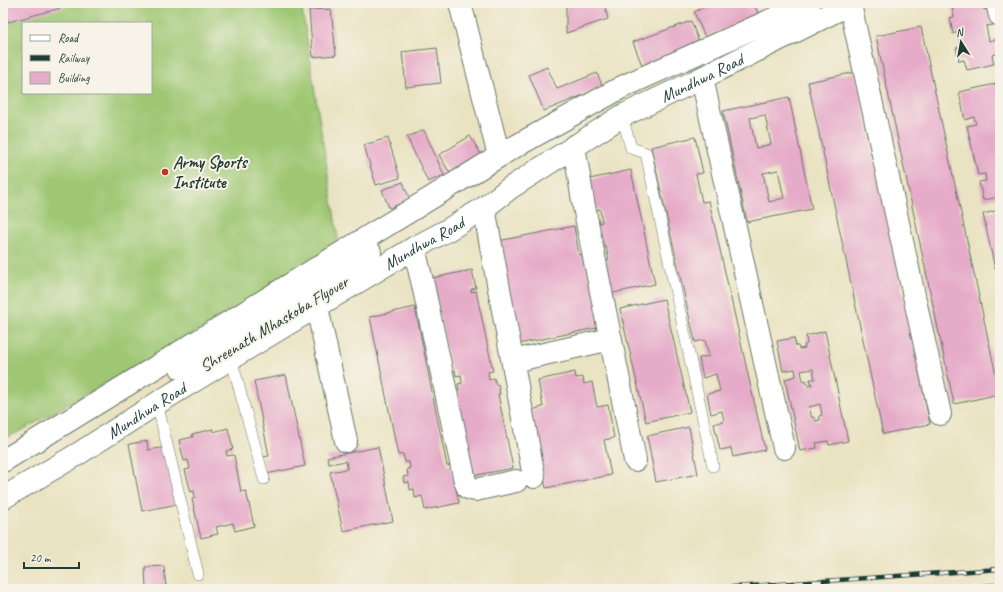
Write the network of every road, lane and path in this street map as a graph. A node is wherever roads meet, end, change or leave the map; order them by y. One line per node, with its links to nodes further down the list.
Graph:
1 (460, 3): 10 (main road)
2 (809, 3): 5 (main road, Mundhwa Road)
3 (851, 3): 7 (main road, Mundhwa Road); 20 (main road)
4 (997, 3): 6 (main road)
5 (783, 8): 10 (main road, Mundhwa Road)
6 (1000, 15)
7 (702, 78): 8 (main road, Mundhwa Road); 22 (main road)
8 (622, 116): 9 (main road, Mundhwa Road); 25 (lane)
9 (574, 146): 12 (main road, Mundhwa Road); 16 (main road)
10 (498, 156): 11 (main road, Mundhwa Road)
11 (465, 178): 14 (main road, Shreenath Mhaskoba Flyover); 23 (main road, Mundhwa Road)
12 (502, 194): 13 (main road, Mundhwa Road); 14 (main road, Shreenath Mhaskoba Flyover)
13 (484, 208): 14 (main road, Mundhwa Road); 18 (main road)
14 (403, 244): 15 (main road, Mundhwa Road); 18 (main road); 26 (main road, Shreenath Mhaskoba Flyover); 28 (main road, Shreenath Mhaskoba Flyover)
15 (317, 307): 17 (main road, Mundhwa Road); 21 (main road)
16 (611, 339): 18 (main road); 24 (main road)
17 (231, 358): 19 (main road, Mundhwa Road); 27 (lane)
18 (513, 361)
19 (157, 403): 29 (main road, Mundhwa Road); 30 (lane)
20 (940, 414)
21 (346, 441)
22 (784, 448)
23 (3, 460)
24 (634, 460)
25 (713, 466)
26 (3, 468)
27 (264, 479)
28 (3, 480)
29 (3, 498)
30 (198, 574)

